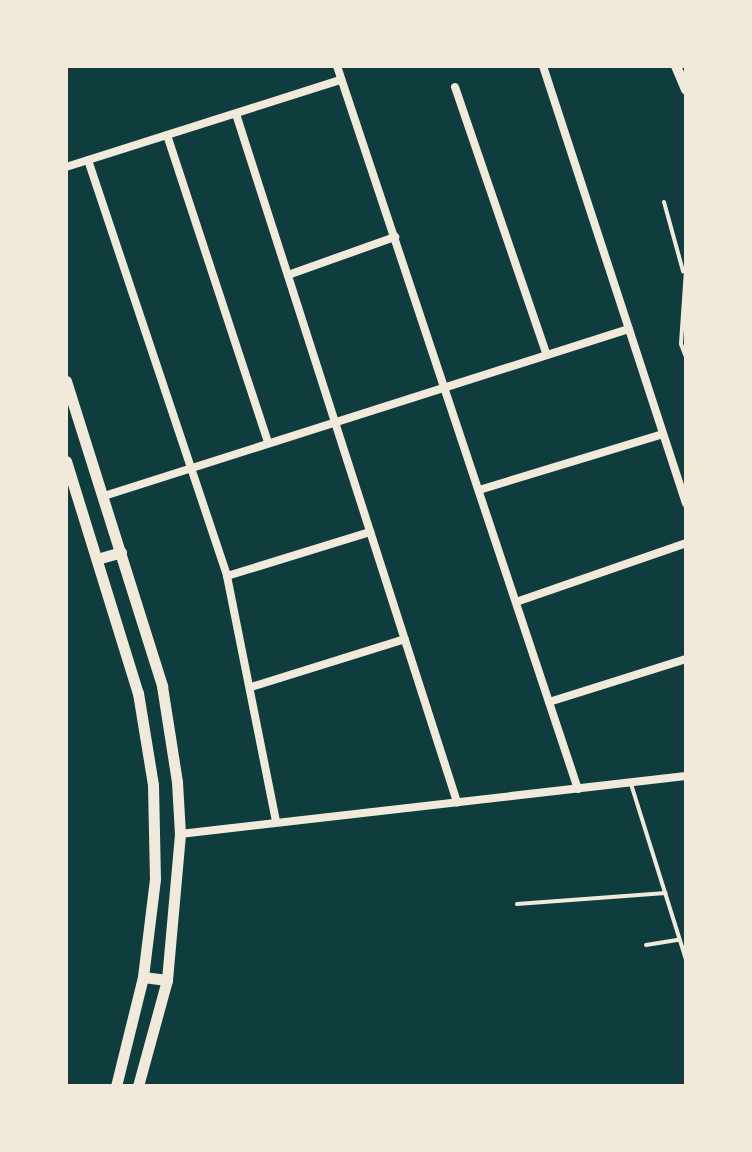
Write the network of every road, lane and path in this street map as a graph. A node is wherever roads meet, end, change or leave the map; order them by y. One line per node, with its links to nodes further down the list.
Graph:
1 (337, 66): 4 (street)
2 (543, 66): 15 (street)
3 (676, 66): 6 (street)
4 (341, 80): 7 (street); 12 (street)
5 (455, 87): 16 (street)
6 (686, 90)
7 (236, 114): 8 (street); 14 (street)
8 (167, 135): 9 (street); 22 (street)
9 (88, 160): 10 (street); 24 (street)
10 (66, 167)
11 (664, 202): 13 (lane)
12 (395, 237): 14 (street); 19 (street)
13 (685, 270): 17 (lane)
14 (288, 275): 20 (street)
15 (629, 329): 16 (street); 21 (street)
16 (547, 355): 19 (street)
17 (686, 357)
18 (66, 381): 26 (main road)
19 (445, 387): 20 (street); 25 (street)
20 (335, 422): 22 (street); 28 (street)
21 (663, 434): 25 (street); 27 (street)
22 (268, 443): 24 (street)
23 (66, 461): 31 (main road)
24 (192, 468): 26 (street); 32 (street)
25 (479, 490): 33 (street)
26 (104, 496): 30 (main road)
27 (686, 503)
28 (370, 532): 32 (street); 34 (street)
29 (686, 543): 33 (street)
30 (121, 552): 31 (main road); 43 (main road)
31 (97, 559): 49 (main road)
32 (227, 576): 36 (street)
33 (516, 602): 37 (street)
34 (405, 639): 36 (street); 41 (street)
35 (686, 659): 37 (street)
36 (251, 687): 42 (street)
37 (549, 702): 40 (street)
38 (686, 776): 39 (street)
39 (631, 784): 40 (street); 44 (lane)
40 (578, 789): 41 (street)
41 (457, 802): 42 (street)
42 (276, 821): 43 (street)
43 (180, 834): 50 (main road)
44 (667, 893): 45 (lane); 46 (lane)
45 (517, 904)
46 (680, 940): 47 (lane); 48 (lane)
47 (646, 945)
48 (686, 960)
49 (143, 977): 50 (main road); 51 (main road)
50 (167, 980): 52 (main road)
51 (116, 1086)
52 (138, 1086)

